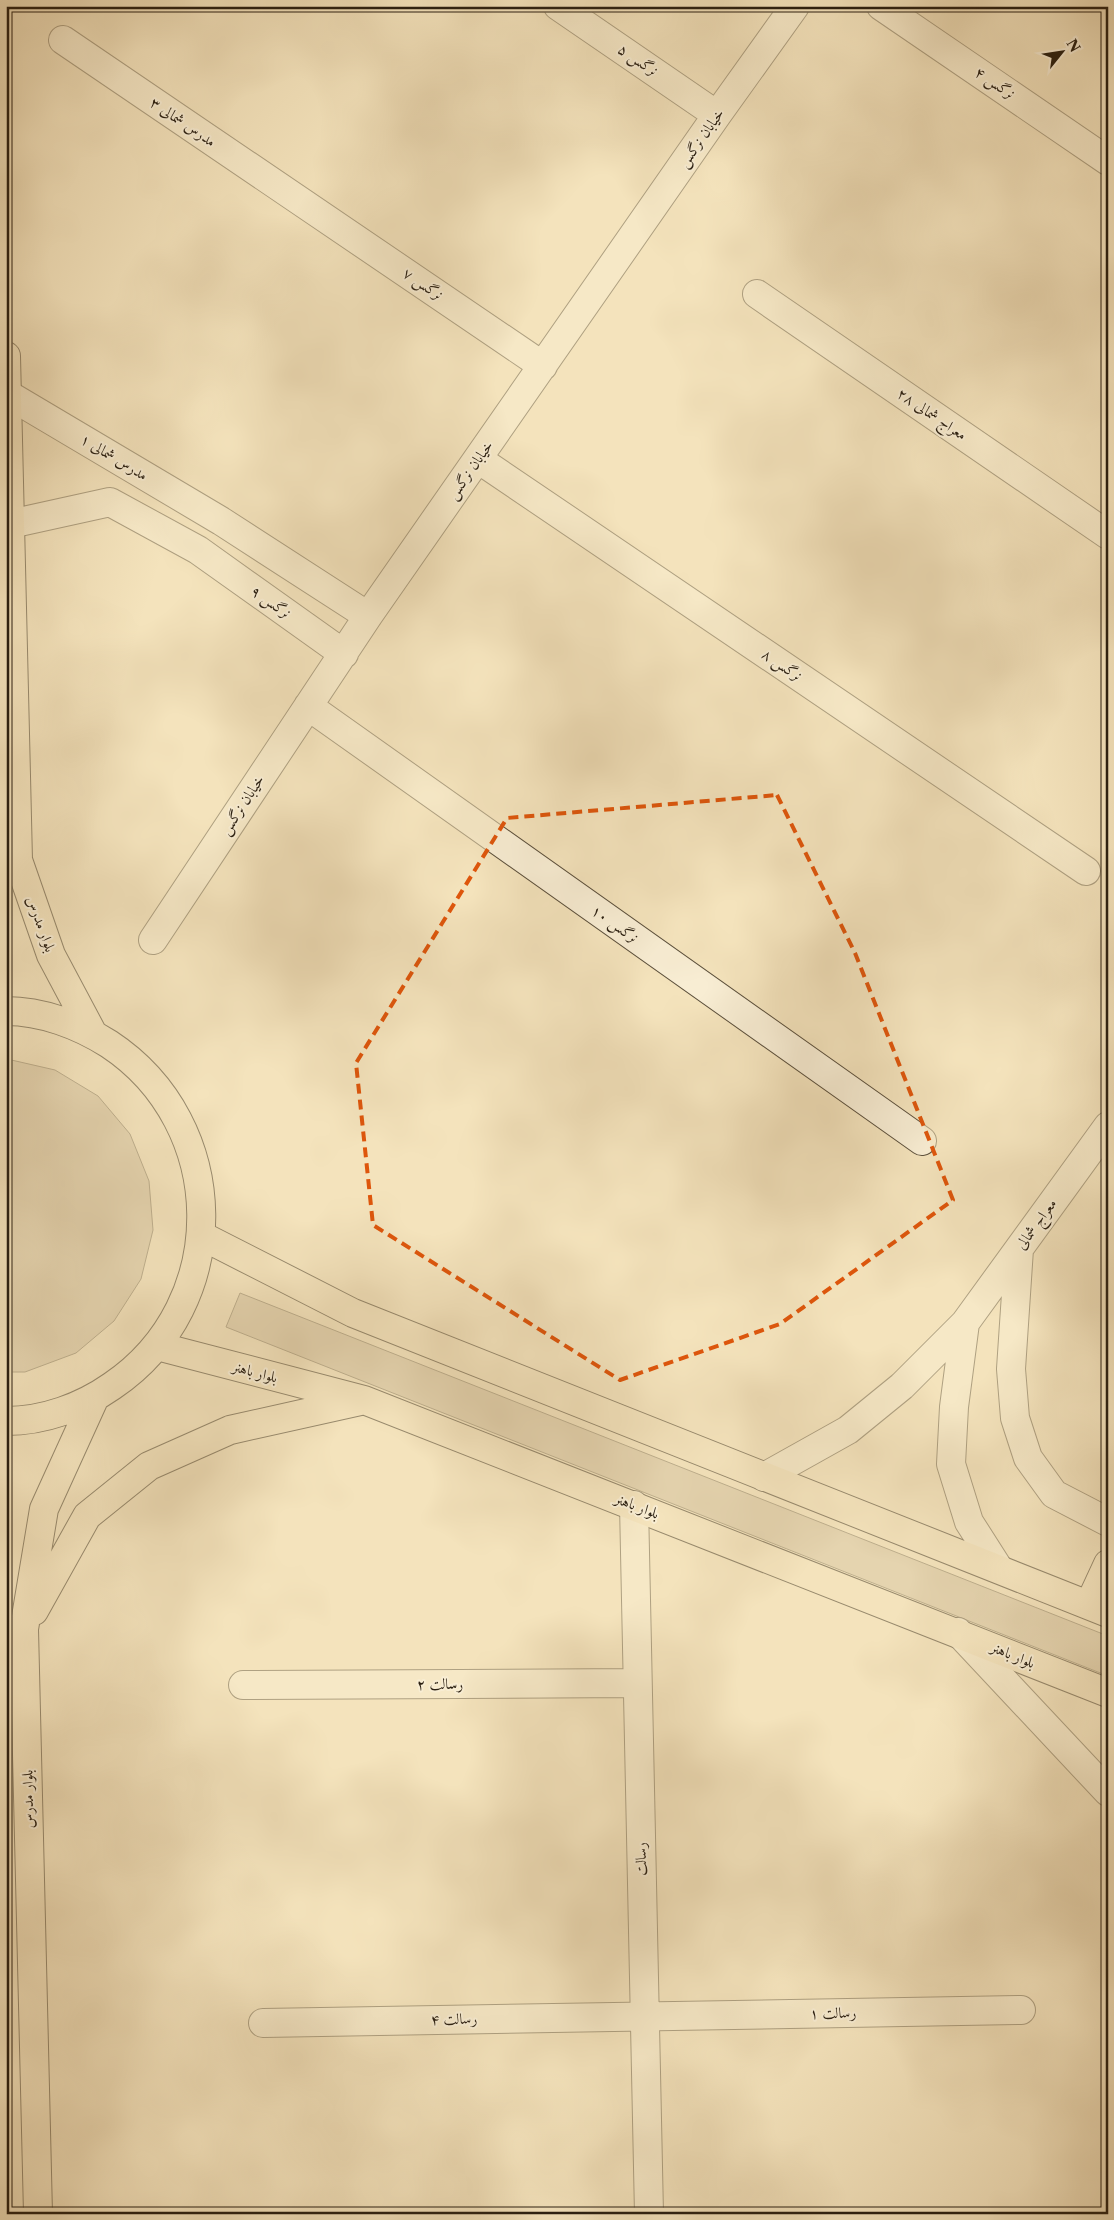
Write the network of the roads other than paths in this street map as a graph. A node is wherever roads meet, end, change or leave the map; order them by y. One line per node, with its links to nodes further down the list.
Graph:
1 (558, 6): 5 (street, نرگس ۵)
2 (795, 6): 5 (street, خیابان نرگس)
3 (881, 6): 6 (street, نرگس ۴)
4 (63, 40): 7 (street, مدرس شمالی ۳)
5 (717, 115): 10 (street, خیابان نرگس)
6 (1108, 161)
7 (303, 203): 10 (street, نرگس ۷)
8 (757, 294): 14 (street, معراج شمالی ۲۸)
9 (6, 356): 11 (main road, بلوار مدرس)
10 (543, 366): 12 (street, خیابان نرگس)
11 (7, 394): 13 (main road, بلوار مدرس); 15 (street, مدرس شمالی ۱)
12 (478, 460): 15 (street, خیابان نرگس); 18 (street, نرگس ۸)
13 (10, 524): 16 (street, نرگس ۹); 21 (main road, بلوار مدرس)
14 (1108, 535)
15 (368, 616): 16 (street, خیابان نرگس)
16 (344, 654): 17 (street, خیابان نرگس)
17 (308, 706): 19 (street, خیابان نرگس); 23 (street, نرگس ۱۰)
18 (1086, 871)
19 (153, 940)
20 (6, 1011): 21 (main road)
21 (93, 1034): 24 (main road)
22 (1108, 1126): 25 (street, معراج شمالی)
23 (922, 1141)
24 (202, 1236): 27 (main road); 31 (main road)
25 (1019, 1249): 26 (street, معراج شمالی); 33 (street)
26 (965, 1323): 31 (street, معراج شمالی); 35 (street)
27 (157, 1346): 28 (main road); 29 (main road, بلوار باهنر)
28 (95, 1397): 30 (main road); 37 (main road, بلوار مدرس)
29 (364, 1400): 32 (main road, بلوار باهنر); 37 (main road)
30 (6, 1421)
31 (764, 1477): 35 (main road)
32 (634, 1505): 38 (main road, بلوار باهنر); 39 (street, رسالت)
33 (1108, 1522)
34 (1108, 1564): 36 (main road)
35 (999, 1569): 36 (main road)
36 (1099, 1609)
37 (24, 1629): 46 (main road, بلوار مدرس)
38 (958, 1632): 41 (main road, بلوار باهنر); 42 (street)
39 (637, 1683): 40 (street, رسالت ۲); 44 (street, رسالت)
40 (243, 1685)
41 (1108, 1692)
42 (1108, 1792)
43 (1021, 2010): 44 (street, رسالت ۱)
44 (645, 2016): 45 (street, رسالت ۴); 47 (street, رسالت)
45 (263, 2023)
46 (38, 2214)
47 (649, 2214)

